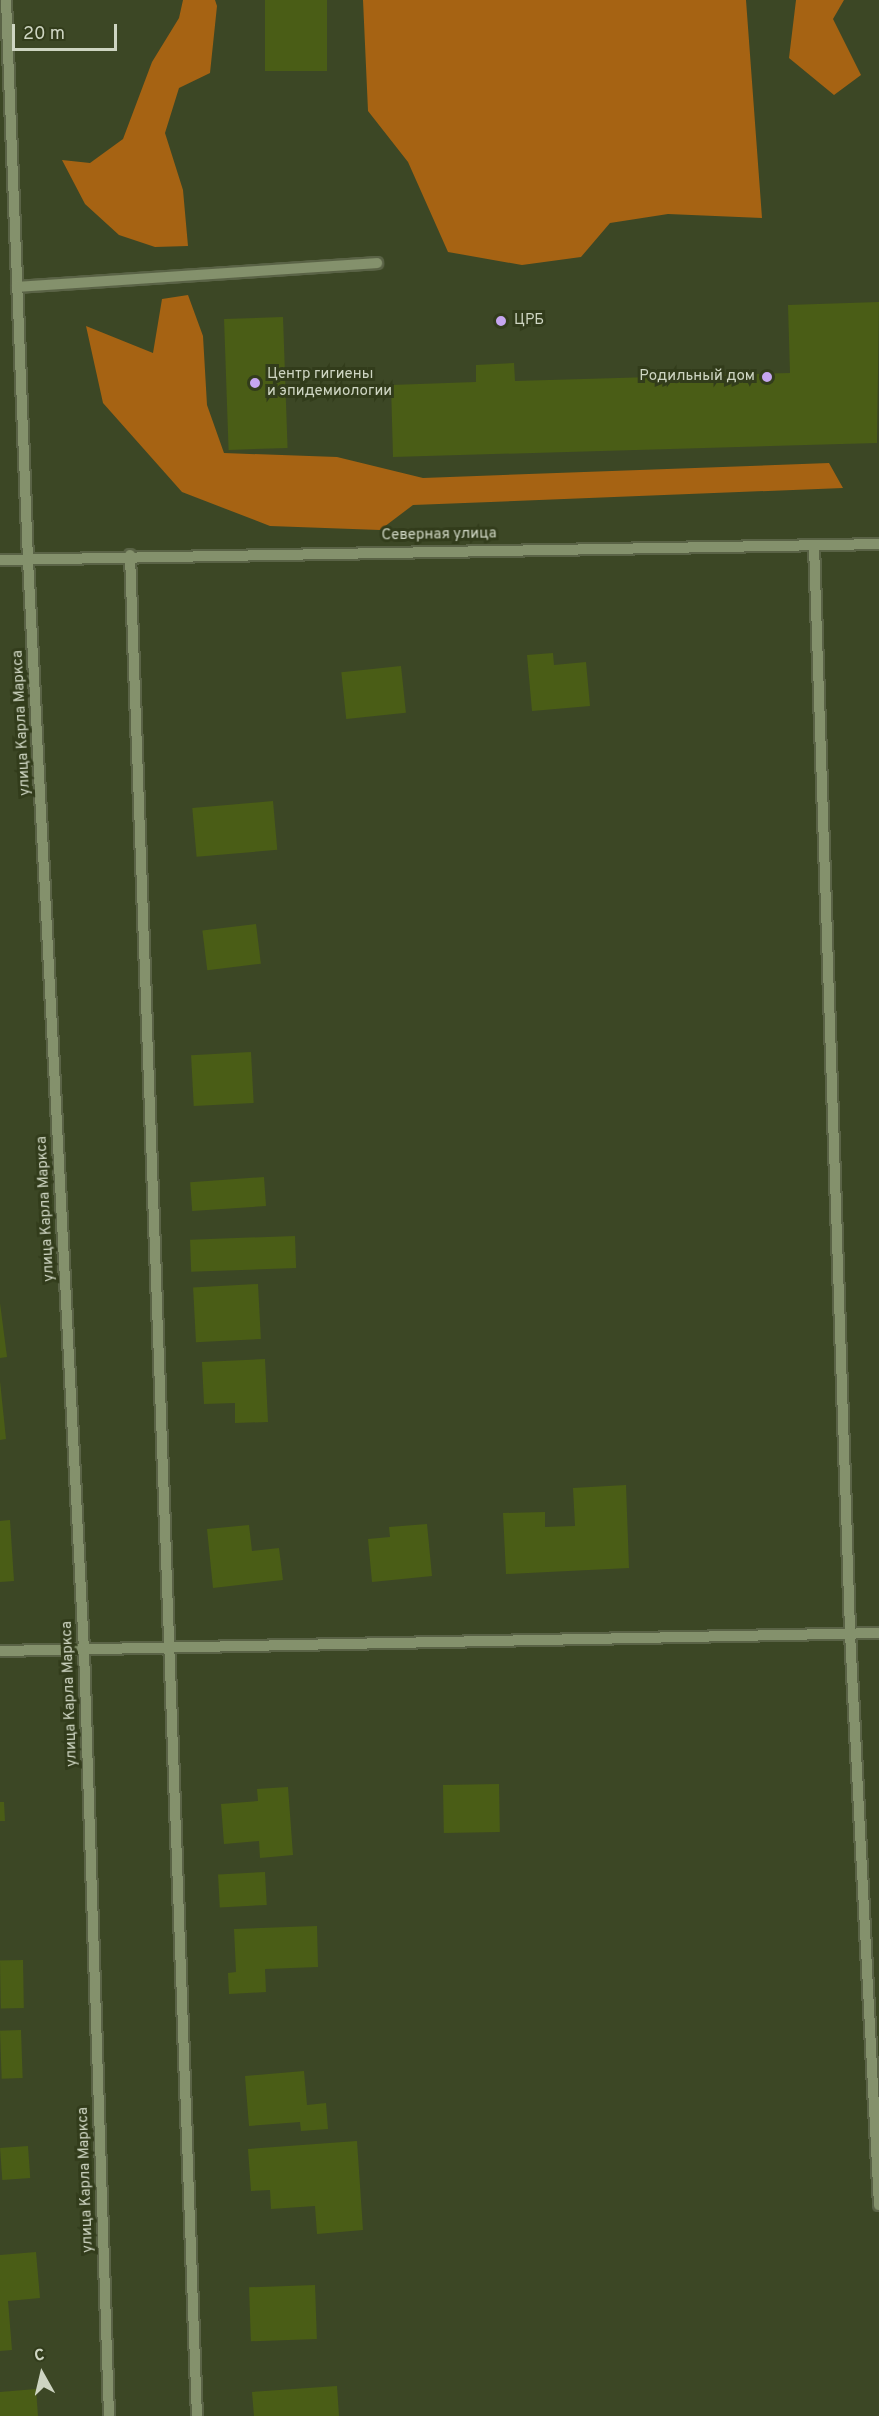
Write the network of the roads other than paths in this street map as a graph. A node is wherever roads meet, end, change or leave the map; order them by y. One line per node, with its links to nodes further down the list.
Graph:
1 (6, 0): 2 (street, улица Карла Маркса)
2 (4, 33): 4 (street, улица Карла Маркса)
3 (377, 263): 4 (street)
4 (17, 287): 9 (street, улица Карла Маркса)
5 (879, 544): 6 (street, Северная улица)
6 (814, 545): 7 (street, Северная улица); 10 (street)
7 (130, 555): 9 (street, Северная улица); 13 (street)
8 (0, 560): 9 (street, Северная улица)
9 (28, 560): 12 (street, улица Карла Маркса)
10 (850, 1633): 11 (street); 13 (street); 15 (street)
11 (879, 1633)
12 (84, 1650): 13 (street); 14 (street); 16 (street, улица Карла Маркса)
13 (169, 1650): 17 (street)
14 (0, 1651)
15 (879, 2205)
16 (109, 2416)
17 (197, 2416)

